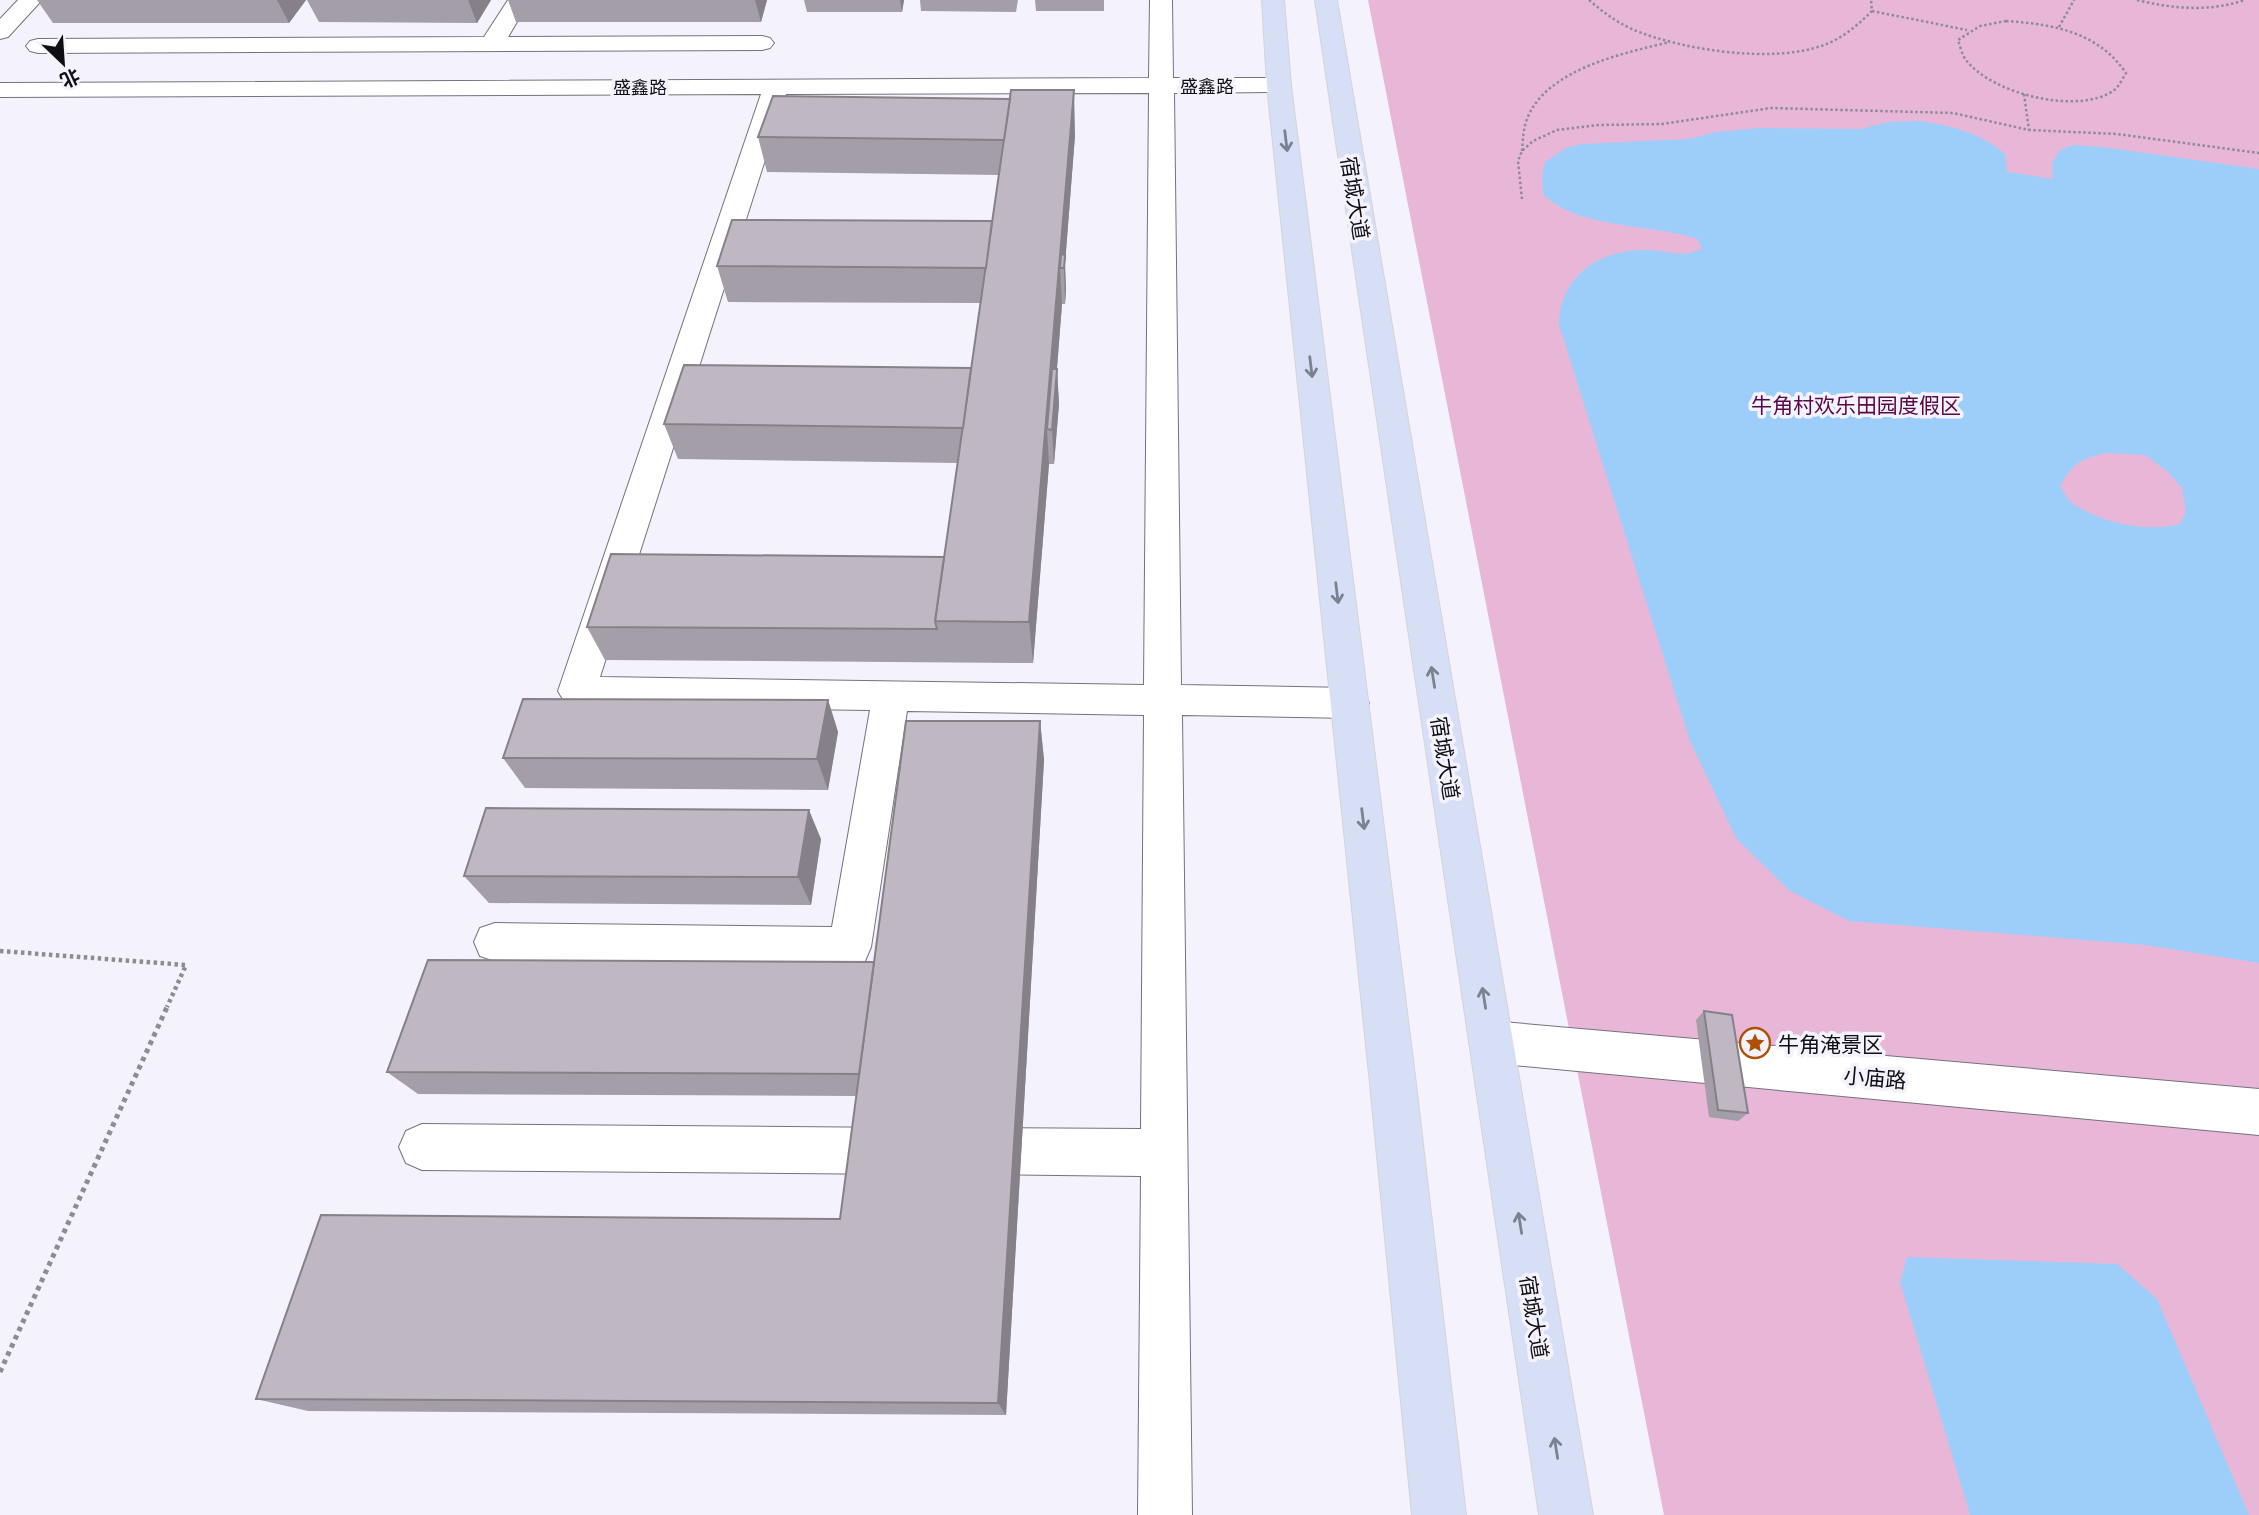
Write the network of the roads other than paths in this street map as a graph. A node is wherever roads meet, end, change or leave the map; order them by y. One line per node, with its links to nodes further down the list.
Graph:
1 (31, 0): 6 (street)
2 (519, 0): 8 (street)
3 (1161, 0): 11 (street)
4 (1273, 0): 10 (main road)
5 (1326, 0): 18 (main road, 宿城大道, one-way to 5)
6 (0, 32)
7 (762, 43): 8 (street)
8 (492, 44): 9 (street)
9 (38, 46)
10 (1279, 85): 11 (street, 盛鑫路); 16 (main road, one-way to 16)
11 (1162, 86): 12 (street, 盛鑫路); 15 (street)
12 (776, 87): 13 (street, 盛鑫路); 14 (street)
13 (0, 90)
14 (891, 697): 15 (street); 17 (street)
15 (1163, 702): 16 (street); 21 (street)
16 (1350, 703): 23 (main road, one-way to 23)
17 (495, 942)
18 (1491, 1042): 19 (street, 小庙路); 24 (main road, 宿城大道, one-way to 18)
19 (2259, 1112)
20 (422, 1147): 21 (street)
21 (1164, 1153): 22 (street)
22 (1165, 1515)
23 (1438, 1515)
24 (1566, 1515)

